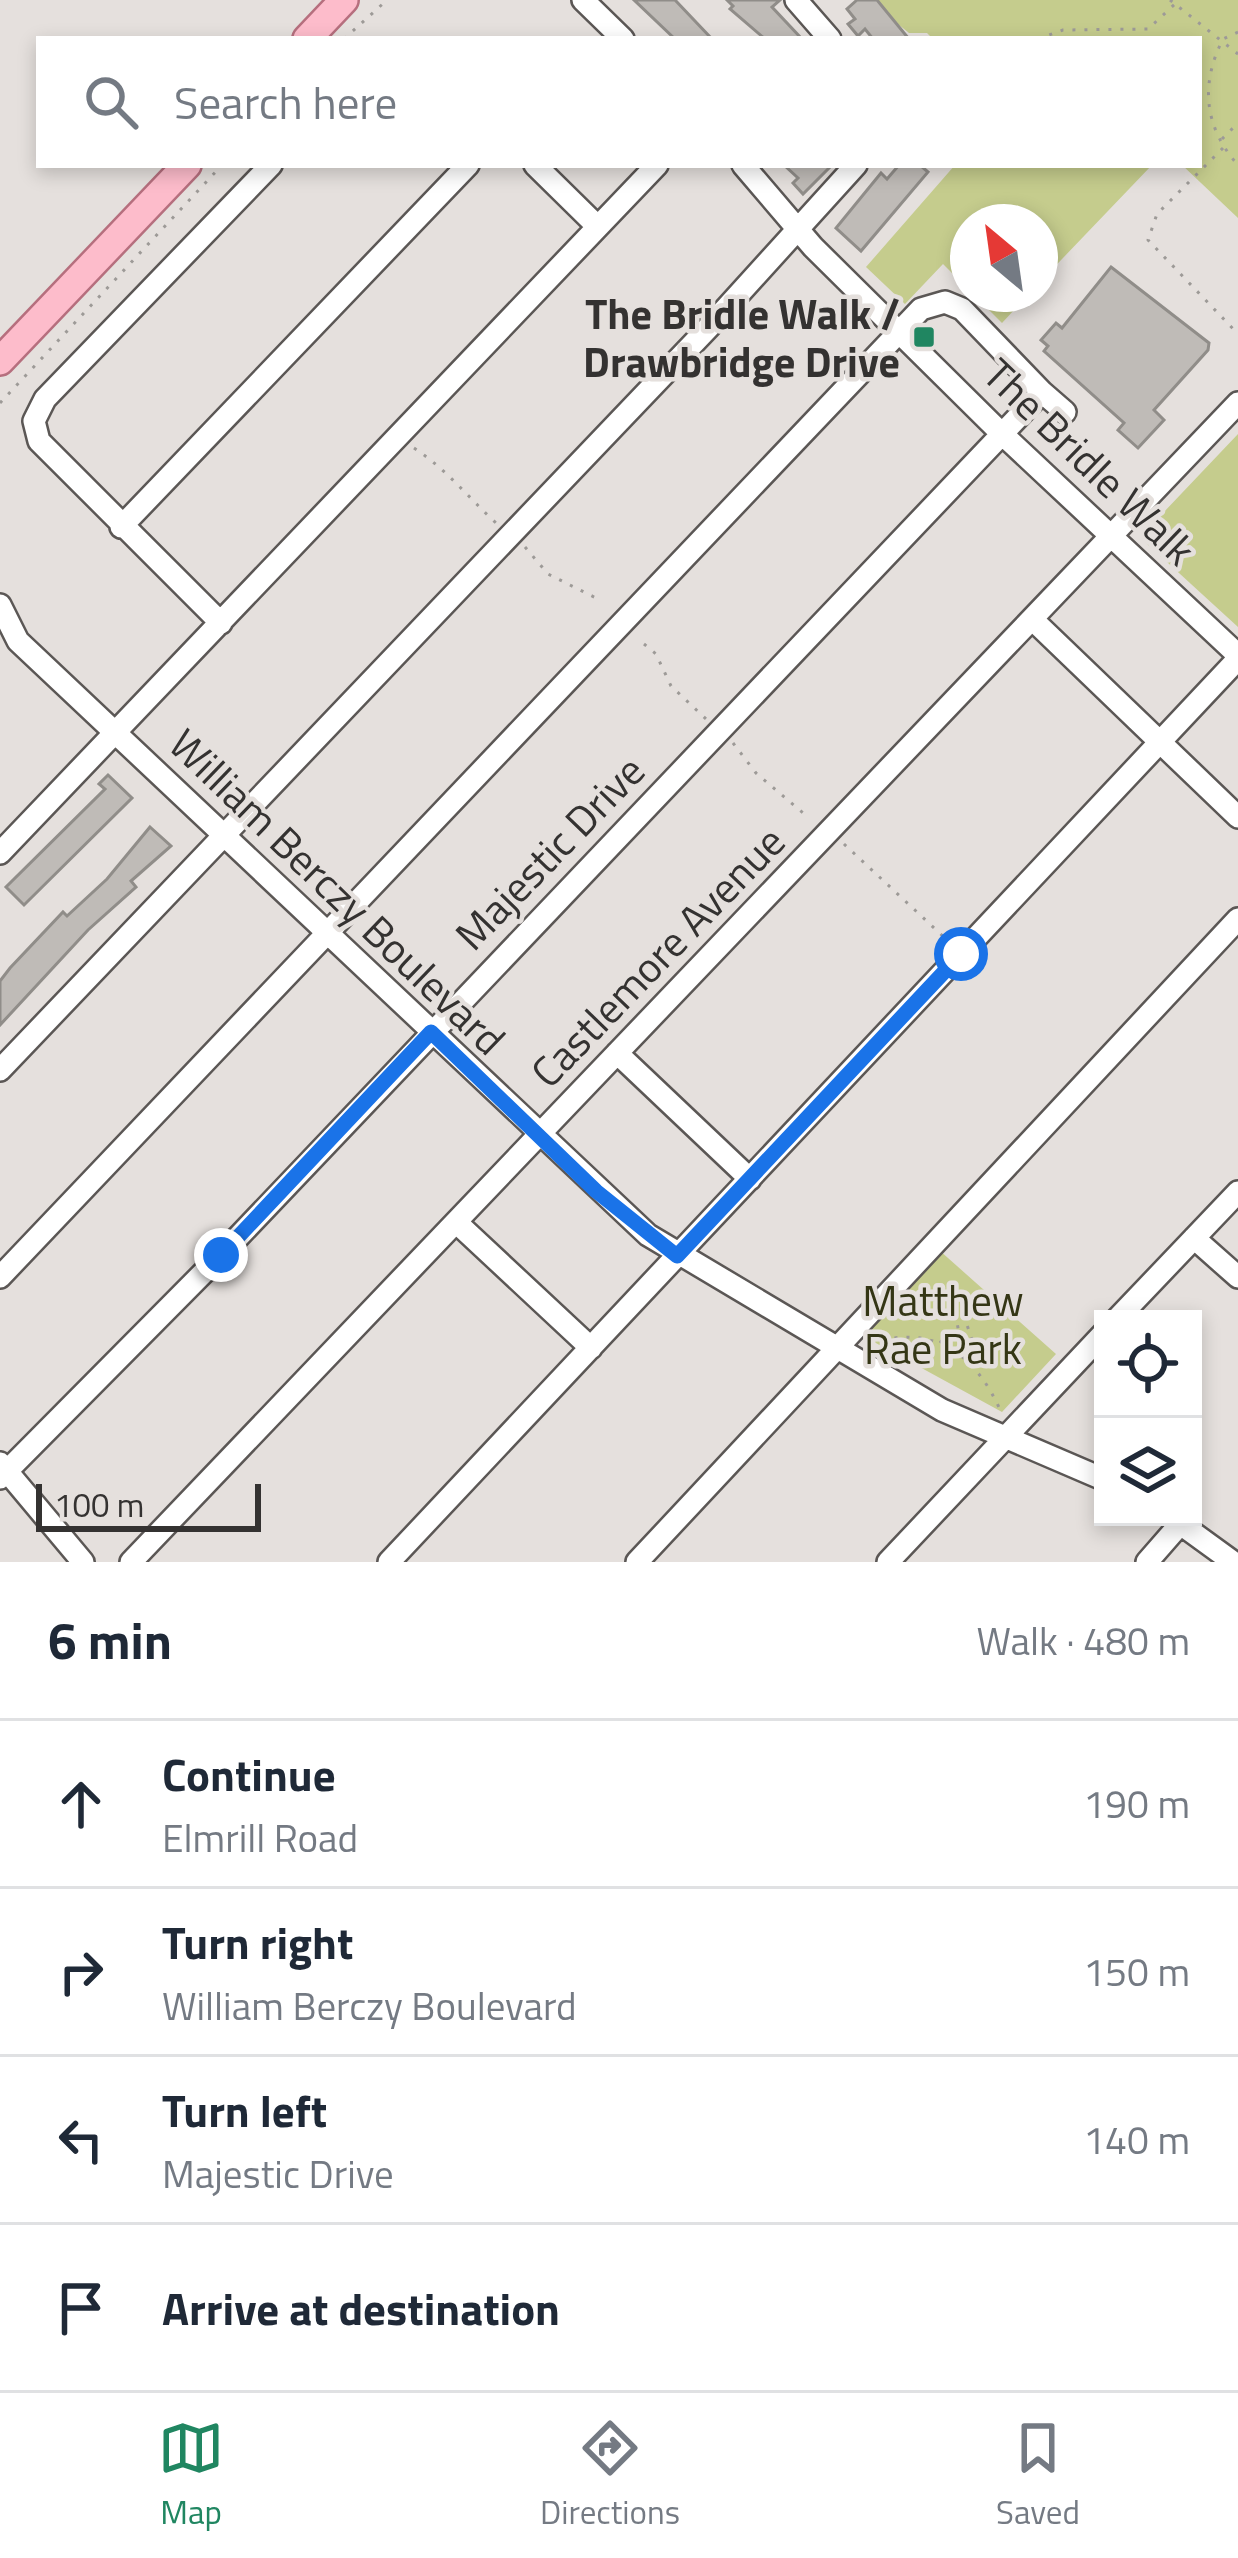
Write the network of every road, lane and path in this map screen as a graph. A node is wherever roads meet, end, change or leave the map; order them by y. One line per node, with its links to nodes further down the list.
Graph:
1 (344, 0): 7 (main road)
2 (387, 0): 8 (path)
3 (584, 0): 9 (street)
4 (796, 0): 10 (street)
5 (1172, 2): 11 (path); 12 (path)
6 (1238, 32): 12 (path)
7 (310, 36)
8 (347, 36)
9 (620, 36)
10 (827, 36)
11 (1046, 36)
12 (1223, 39): 13 (path); 15 (path)
13 (1238, 54)
14 (1238, 124): 15 (path)
15 (1221, 141): 16 (path)
16 (1223, 148): 17 (path); 29 (path)
17 (1238, 165)
18 (184, 168): 30 (main road)
19 (219, 168): 32 (path)
20 (268, 168): 38 (street)
21 (465, 168): 38 (street)
22 (538, 168): 26 (street)
23 (654, 168): 26 (street)
24 (745, 168): 27 (street, The Bridle Walk)
25 (853, 168): 27 (street)
26 (596, 225): 36 (street)
27 (798, 231): 28 (street, The Bridle Walk); 54 (street)
28 (901, 333): 31 (street); 35 (street, The Bridle Walk); 58 (street)
29 (1238, 334)
30 (0, 362)
31 (1042, 392): 34 (street); 35 (street, Majestic Drive)
32 (0, 403)
33 (1238, 403): 39 (street, Castlemore Avenue)
34 (1065, 412)
35 (1000, 432): 39 (street, The Bridle Walk); 60 (street, Majestic Drive)
36 (399, 435): 37 (path); 44 (street)
37 (496, 523)
38 (122, 527): 44 (street)
39 (1110, 536): 43 (street, Castlemore Avenue); 47 (street, The Bridle Walk)
40 (519, 542): 41 (path)
41 (596, 598)
42 (0, 605): 45 (street, William Berczy Boulevard)
43 (1032, 619): 51 (street); 61 (street, Castlemore Avenue)
44 (221, 623): 49 (street)
45 (9, 638): 49 (street, William Berczy Boulevard)
46 (644, 644): 48 (path)
47 (1238, 657): 51 (street)
48 (706, 719)
49 (115, 732): 54 (street, William Berczy Boulevard); 56 (street)
50 (728, 738): 53 (path)
51 (1160, 743): 52 (street); 64 (street)
52 (1238, 817)
53 (809, 818)
54 (222, 836): 58 (street, William Berczy Boulevard); 62 (street)
55 (839, 839): 59 (path)
56 (3, 844)
57 (1238, 919): 76 (street)
58 (326, 935): 60 (street, William Berczy Boulevard); 69 (street)
59 (953, 946)
60 (431, 1032): 63 (street, William Berczy Boulevard); 80 (street, Majestic Drive)
61 (617, 1054): 63 (street, Castlemore Avenue); 64 (street)
62 (0, 1070)
63 (539, 1136): 66 (street, Castlemore Avenue); 68 (street, William Berczy Boulevard)
64 (750, 1179): 68 (street)
65 (1238, 1192): 67 (street)
66 (456, 1222): 75 (street); 85 (street, Castlemore Avenue)
67 (1194, 1238): 70 (street); 71 (street)
68 (677, 1256): 75 (street); 76 (street, William Berczy Boulevard)
69 (0, 1277)
70 (1238, 1277)
71 (1126, 1310)
72 (871, 1343): 74 (path)
73 (1094, 1343): 79 (street)
74 (938, 1344): 77 (path); 77 (path)
75 (590, 1348): 86 (street)
76 (835, 1348): 79 (street, William Berczy Boulevard); 87 (street)
77 (960, 1354): 78 (path)
78 (1003, 1414)
79 (1004, 1438): 81 (street, William Berczy Boulevard); 88 (street)
80 (3, 1470): 84 (street)
81 (1094, 1475)
82 (1172, 1526): 89 (street)
83 (1184, 1526): 90 (street)
84 (83, 1562)
85 (131, 1562)
86 (389, 1562)
87 (637, 1562)
88 (888, 1562)
89 (1147, 1562)
90 (1233, 1562)

